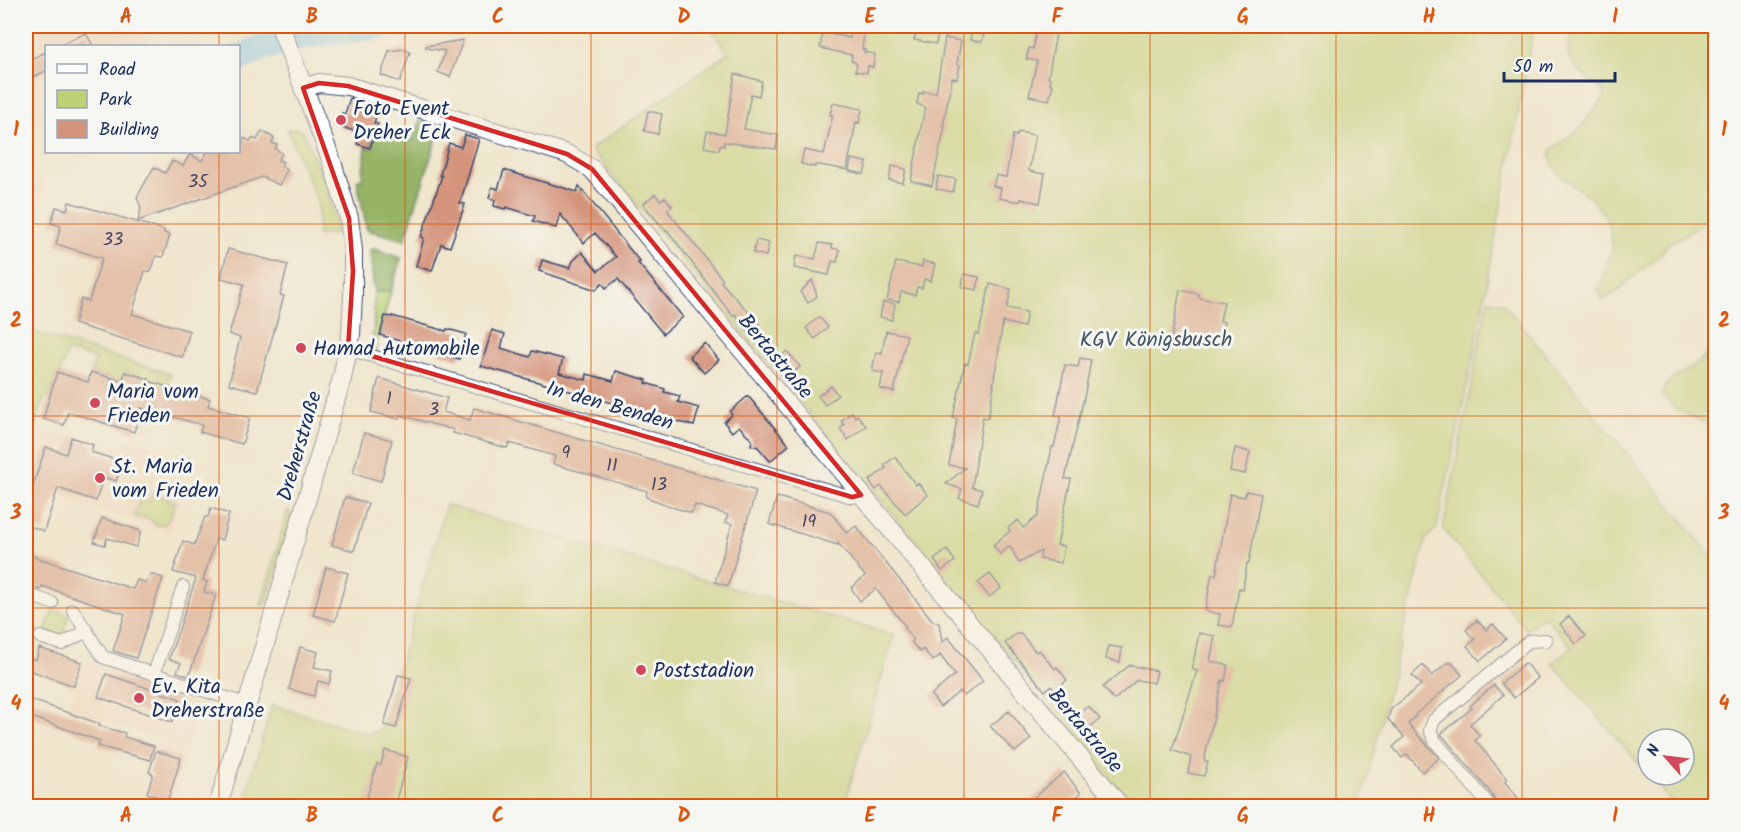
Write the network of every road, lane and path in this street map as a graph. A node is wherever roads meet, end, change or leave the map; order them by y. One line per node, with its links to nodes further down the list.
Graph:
1 (280, 26): 2 (street, Dreherstraße)
2 (303, 88): 3 (street, Dreherstraße); 4 (street, Bertastraße)
3 (348, 349): 4 (street, In den Benden); 13 (street, Dreherstraße)
4 (861, 495): 14 (street, Bertastraße)
5 (183, 587): 12 (street)
6 (26, 594): 7 (street)
7 (52, 603)
8 (74, 610): 9 (street)
9 (87, 632): 10 (street); 12 (street)
10 (40, 637)
11 (1546, 640): 16 (street)
12 (154, 674): 13 (street)
13 (248, 705): 15 (street, Dreherstraße)
14 (1110, 803)
15 (218, 807)
16 (1490, 807)

